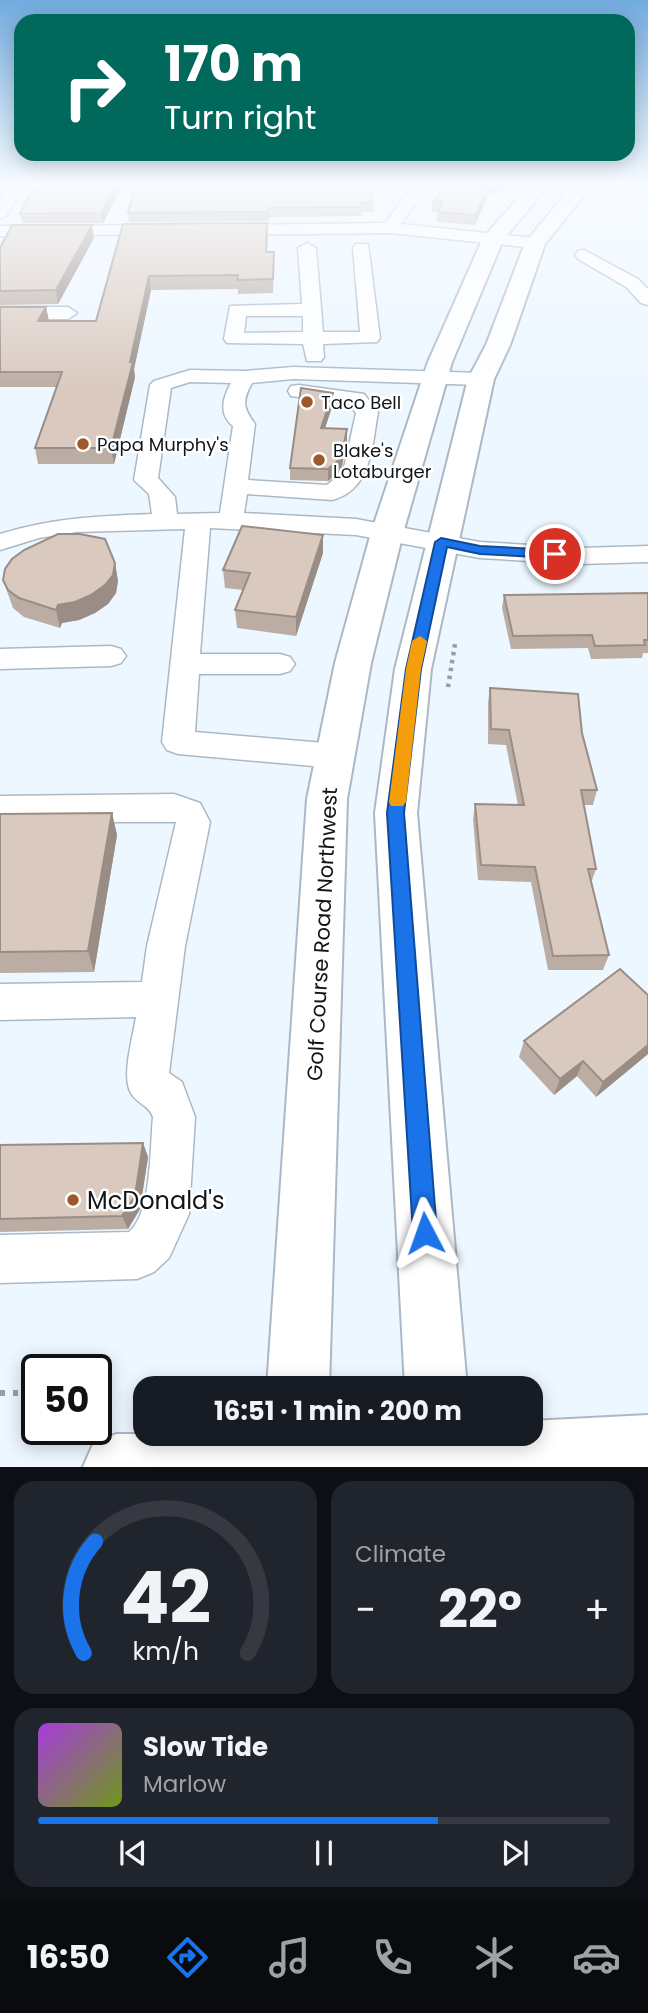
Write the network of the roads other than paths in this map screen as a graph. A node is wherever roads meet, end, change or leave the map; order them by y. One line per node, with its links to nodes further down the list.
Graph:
1 (308, 254): 7 (street)
2 (356, 254): 10 (street)
3 (486, 254): 13 (main road, Golf Course Road Northwest)
4 (531, 254): 14 (main road)
5 (584, 255): 6 (street)
6 (648, 299)
7 (312, 310): 10 (street); 10 (street)
8 (0, 313): 9 (street)
9 (68, 313)
10 (313, 338): 11 (street)
11 (314, 373): 12 (street); 15 (street)
12 (382, 375): 13 (street); 16 (street)
13 (435, 376): 14 (street); 21 (main road, Golf Course Road Northwest)
14 (481, 379): 23 (main road)
15 (241, 385): 16 (street); 17 (street); 20 (street)
16 (363, 408): 17 (street)
17 (236, 486): 19 (street)
18 (198, 520): 19 (street); 20 (street); 27 (street)
19 (231, 520): 21 (street)
20 (164, 521): 22 (street)
21 (387, 533): 23 (street); 29 (main road, Golf Course Road Northwest)
22 (0, 542)
23 (441, 542): 24 (street); 35 (main road)
24 (648, 554)
25 (111, 656): 26 (street)
26 (0, 659)
27 (184, 664): 28 (street); 29 (street)
28 (280, 664)
29 (335, 755): 34 (main road, Golf Course Road Northwest)
30 (0, 809): 31 (street)
31 (160, 999): 32 (street); 33 (street)
32 (0, 1002)
33 (0, 1259)
34 (299, 1376)
35 (435, 1376)
36 (648, 1447): 37 (main road)
37 (440, 1453): 38 (main road)
38 (295, 1454): 39 (main road)
39 (116, 1467)

